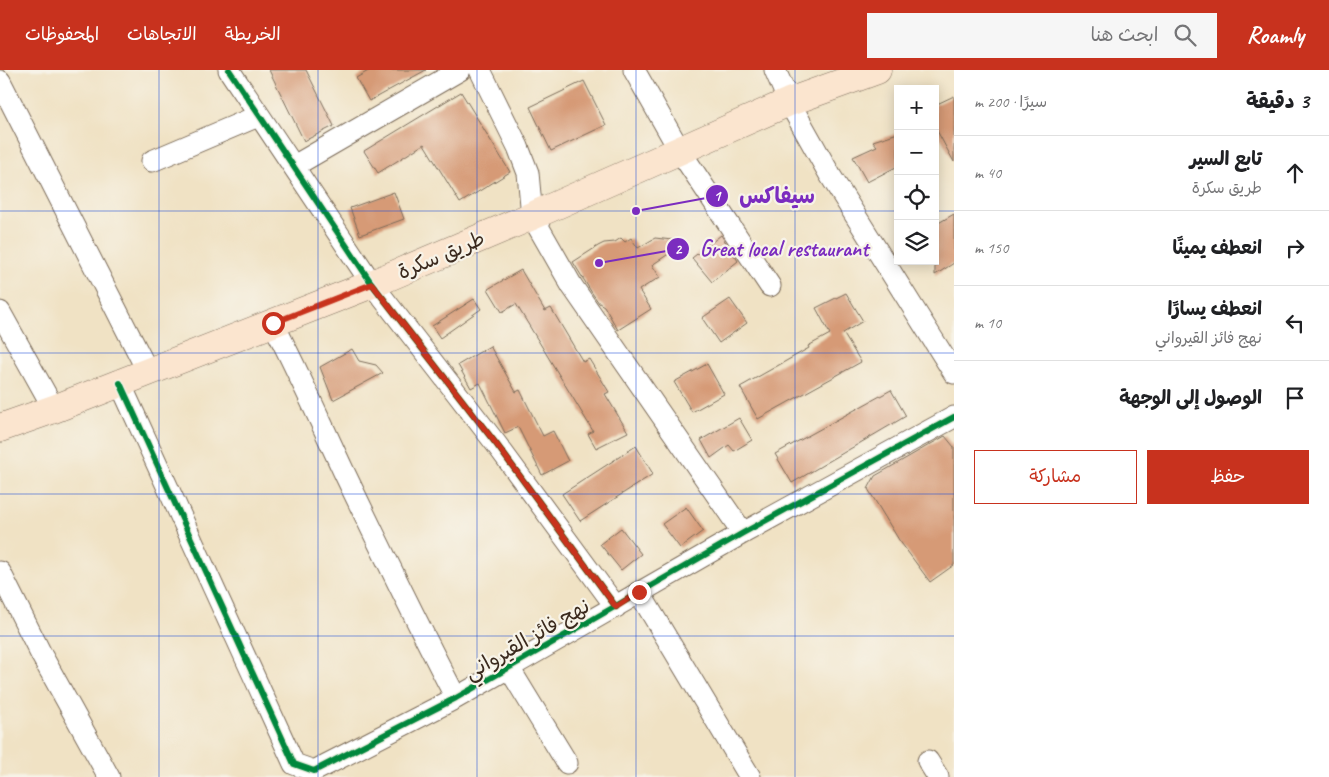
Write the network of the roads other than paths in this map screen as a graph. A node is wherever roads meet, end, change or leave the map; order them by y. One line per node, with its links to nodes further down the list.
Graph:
1 (14, 70): 8 (street)
2 (229, 70): 11 (street)
3 (460, 70): 14 (street)
4 (480, 70): 15 (street)
5 (634, 70): 12 (street)
6 (775, 70): 10 (street)
7 (877, 70): 10 (main road, طريق سكرة)
8 (0, 75)
9 (0, 81): 20 (street)
10 (789, 102): 12 (main road, طريق سكرة); 21 (street)
11 (258, 116): 13 (street); 14 (street)
12 (680, 150): 15 (main road, طريق سكرة); 17 (street)
13 (152, 161)
14 (294, 166): 16 (street)
15 (532, 216): 16 (main road, طريق سكرة); 26 (street)
16 (372, 284): 19 (main road, طريق سكرة); 29 (street)
17 (770, 286)
18 (0, 312): 23 (street)
19 (273, 323): 20 (main road, طريق سكرة); 31 (street)
20 (148, 372): 22 (main road, طريق سكرة)
21 (954, 373)
22 (120, 383): 23 (main road, طريق سكرة); 31 (street, نهج فائز القيرواني)
23 (54, 409): 25 (main road, طريق سكرة)
24 (954, 417): 26 (street, نهج فائز القيرواني)
25 (0, 428)
26 (743, 533): 28 (street, نهج فائز القيرواني)
27 (0, 572): 33 (street)
28 (639, 592): 29 (street, نهج فائز القيرواني); 34 (street)
29 (616, 607): 30 (street, نهج فائز القيرواني)
30 (509, 668): 31 (street, نهج فائز القيرواني); 32 (street)
31 (456, 698)
32 (567, 763)
33 (109, 777)
34 (750, 777)

